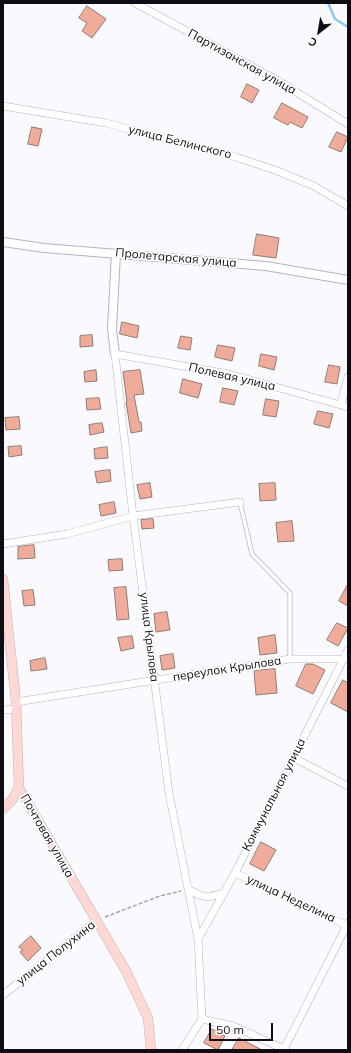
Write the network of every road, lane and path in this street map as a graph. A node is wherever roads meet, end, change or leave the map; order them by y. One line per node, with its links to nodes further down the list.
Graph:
1 (135, 3): 3 (street, Партизанская улица)
2 (3, 106): 4 (street, улица Белинского)
3 (348, 124)
4 (348, 206)
5 (3, 242): 6 (street, Пролетарская улица)
6 (116, 253): 7 (street, Пролетарская улица); 8 (street, улица Крылова)
7 (348, 280)
8 (115, 354): 10 (street, Полевая улица); 12 (street, улица Крылова)
9 (348, 377): 10 (street)
10 (344, 406)
11 (240, 502): 12 (street); 16 (lane)
12 (133, 516): 13 (street); 18 (street, улица Крылова)
13 (3, 544)
14 (3, 579): 19 (main road, Почтовая улица)
15 (348, 650): 17 (street, Коммунальная улица)
16 (290, 659): 17 (street, переулок Крылова); 18 (street, переулок Крылова)
17 (344, 659): 21 (street, Коммунальная улица)
18 (155, 680): 19 (street, переулок Крылова); 26 (street, улица Крылова)
19 (16, 706): 20 (street, переулок Крылова); 23 (main road, Почтовая улица)
20 (3, 710)
21 (294, 758): 22 (street); 25 (street, Коммунальная улица)
22 (348, 786)
23 (19, 788): 24 (main road); 28 (main road, Почтовая улица)
24 (3, 809)
25 (235, 873): 27 (street, Коммунальная улица); 29 (street, улица Неделина)
26 (188, 889): 27 (street); 28 (path, улица Полухина); 30 (street, улица Крылова)
27 (223, 893): 30 (street, Коммунальная улица)
28 (96, 921): 31 (street, улица Полухина); 33 (main road, Почтовая улица)
29 (348, 925): 35 (street)
30 (198, 939): 32 (street, улица Крылова)
31 (3, 995)
32 (202, 1019): 34 (street); 35 (street)
33 (151, 1050)
34 (182, 1050)
35 (285, 1050)

